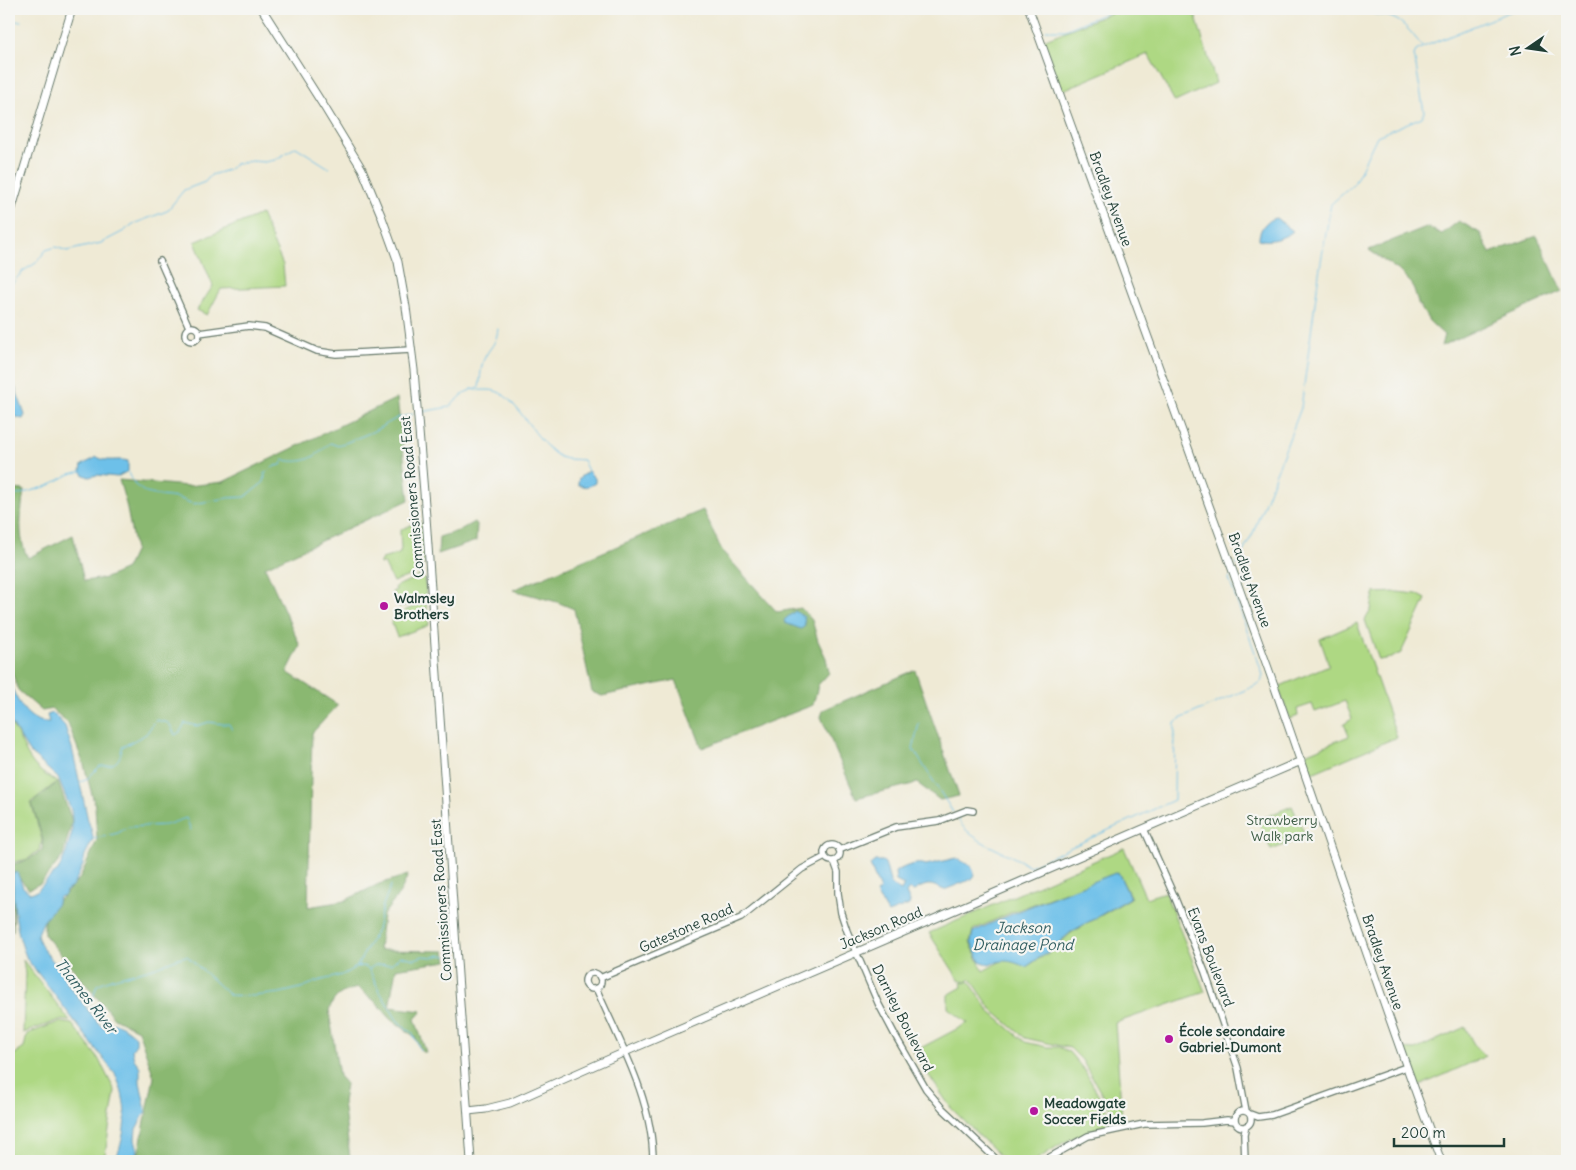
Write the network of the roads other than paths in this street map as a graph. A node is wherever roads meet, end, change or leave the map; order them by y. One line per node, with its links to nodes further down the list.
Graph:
1 (72, 9): 6 (main road)
2 (258, 9): 5 (main road, Commissioners Road East)
3 (262, 9): 5 (main road, Commissioners Road East)
4 (1029, 9): 11 (main road, Bradley Avenue)
5 (281, 40): 10 (main road, Commissioners Road East)
6 (9, 218)
7 (160, 261): 8 (street)
8 (189, 327): 9 (street); 9 (street)
9 (199, 333): 10 (street)
10 (411, 350): 22 (main road, Commissioners Road East)
11 (1301, 761): 13 (main road, Jackson Road); 21 (main road, Bradley Avenue)
12 (973, 811): 14 (street)
13 (1144, 829): 17 (main road, Jackson Road); 23 (street, Evans Boulevard)
14 (839, 850): 15 (street); 16 (street)
15 (825, 857): 16 (street); 18 (street, Gatestone Road)
16 (834, 860): 17 (street, Darnley Boulevard)
17 (856, 952): 20 (main road, Jackson Road); 29 (street, Darnley Boulevard)
18 (600, 978): 19 (street); 19 (street)
19 (596, 988): 20 (street)
20 (625, 1052): 22 (main road, Jackson Road); 28 (street)
21 (1406, 1067): 24 (street); 32 (main road, Bradley Avenue)
22 (468, 1110): 27 (main road, Commissioners Road East)
23 (1246, 1112): 24 (street); 25 (street); 26 (street, Evans Boulevard)
24 (1258, 1117): 26 (street)
25 (1235, 1119): 26 (street); 30 (street)
26 (1246, 1125): 31 (street)
27 (471, 1161)
28 (653, 1161)
29 (998, 1161)
30 (1043, 1161)
31 (1244, 1161)
32 (1441, 1161)

